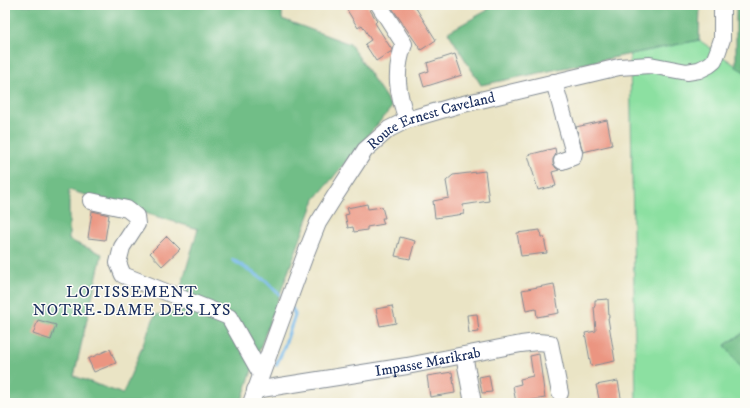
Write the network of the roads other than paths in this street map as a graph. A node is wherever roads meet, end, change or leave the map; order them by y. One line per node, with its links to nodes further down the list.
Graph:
1 (380, 5): 4 (street)
2 (722, 5): 3 (street, Route Ernest Caveland)
3 (554, 82): 4 (street, Route Ernest Caveland); 5 (street)
4 (408, 120): 8 (street, Route Ernest Caveland)
5 (562, 161)
6 (91, 201): 8 (street)
7 (464, 355): 9 (street, Impasse Marikrab); 10 (street, Impasse Marikrab); 11 (street)
8 (261, 374): 10 (street, Route Ernest Caveland)
9 (560, 393)
10 (253, 396)
11 (473, 403)

